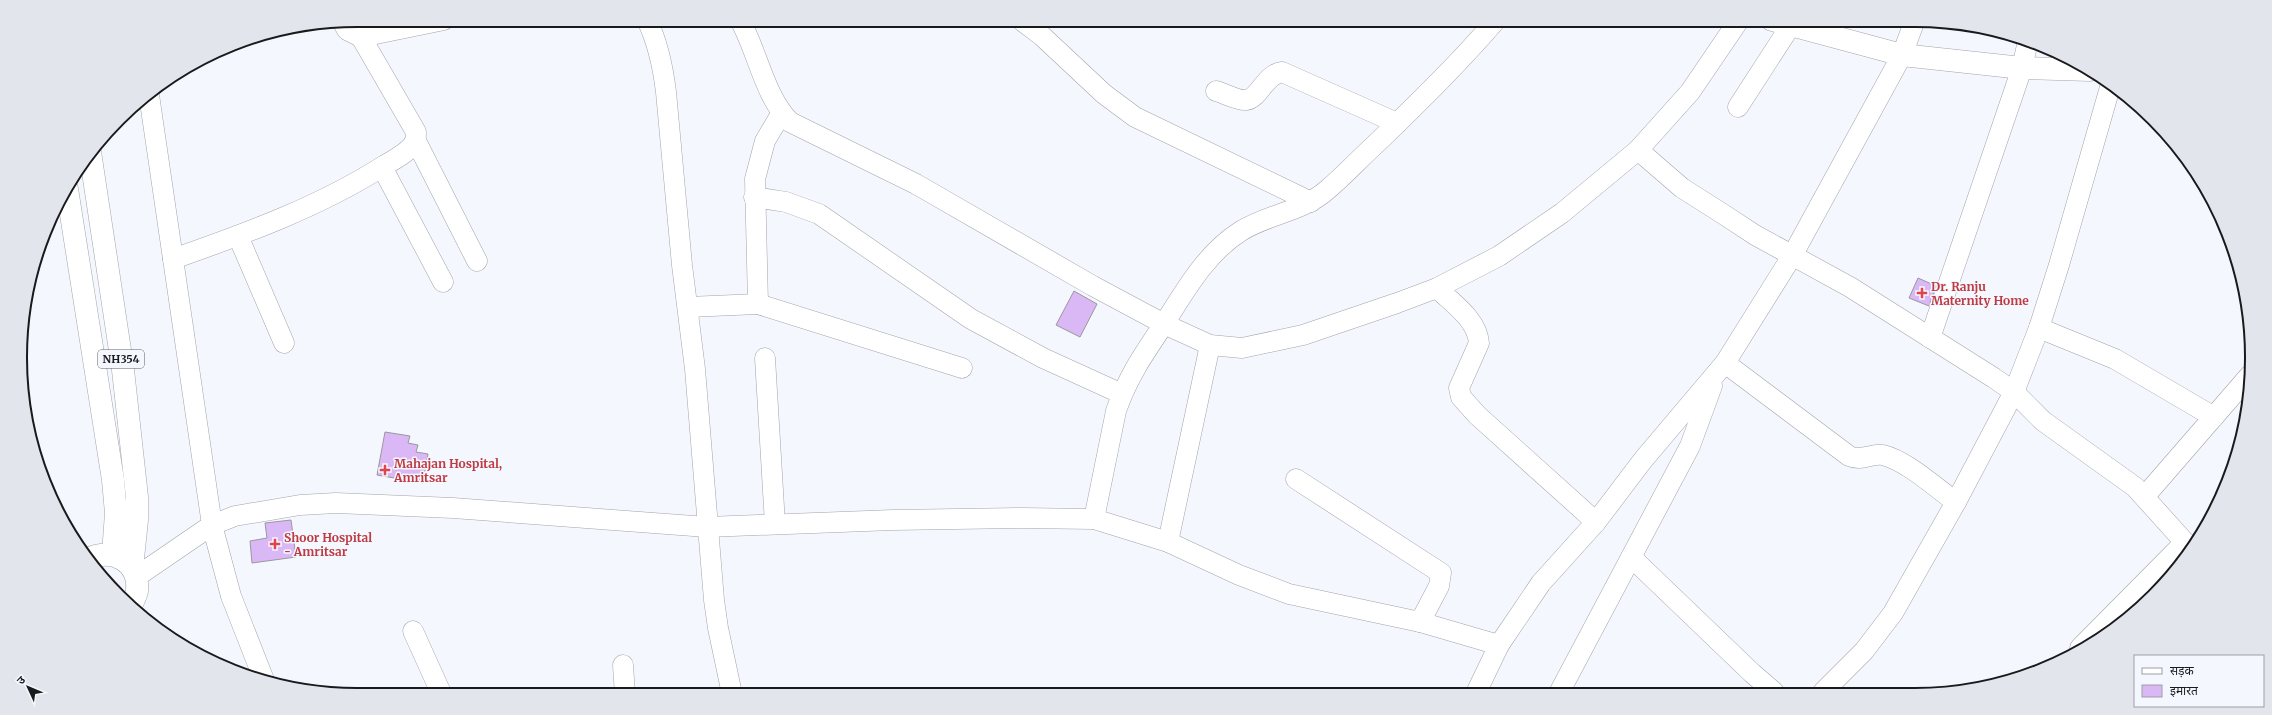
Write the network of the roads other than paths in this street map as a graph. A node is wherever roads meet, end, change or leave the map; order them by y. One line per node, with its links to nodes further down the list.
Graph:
1 (410, 27): 11 (street)
2 (650, 27): 36 (street)
3 (744, 27): 20 (street)
4 (1030, 27): 28 (street)
5 (1490, 27): 21 (street)
6 (1734, 27): 23 (street)
7 (1778, 27): 19 (street)
8 (1799, 27): 13 (main road)
9 (1912, 27): 13 (street)
10 (345, 28): 11 (street)
11 (361, 37): 22 (street)
12 (2027, 47): 14 (street)
13 (1902, 55): 14 (main road); 30 (street)
14 (2022, 68): 15 (main road); 39 (street)
15 (2077, 70)
16 (1216, 91): 21 (street)
17 (2109, 91): 38 (street)
18 (150, 100): 31 (street)
19 (1738, 107)
20 (782, 114): 27 (street); 37 (street)
21 (1397, 123): 28 (street)
22 (416, 141): 25 (street); 32 (street)
23 (1638, 150): 30 (street); 34 (street)
24 (91, 161): 63 (main road, NH354)
25 (382, 167): 29 (street); 33 (street)
26 (68, 197): 60 (main road, NH354)
27 (754, 197): 35 (street); 47 (street)
28 (1311, 202): 37 (street)
29 (238, 236): 31 (street); 40 (street)
30 (1792, 256): 39 (street); 44 (street)
31 (173, 259): 55 (street)
32 (477, 260)
33 (443, 282)
34 (1437, 288): 41 (street); 53 (street)
35 (758, 304): 36 (street); 43 (street)
36 (688, 307): 56 (street)
37 (1164, 324): 41 (street); 47 (street)
38 (2039, 328): 46 (street); 48 (street)
39 (1930, 338): 46 (street)
40 (284, 343)
41 (1210, 345): 57 (street)
42 (765, 358): 54 (street)
43 (962, 368)
44 (1720, 370): 51 (street); 53 (street); 62 (street)
45 (2244, 382): 48 (street)
46 (2014, 392): 50 (street); 51 (street)
47 (1122, 394): 52 (street)
48 (2214, 417): 50 (street)
49 (1296, 479): 65 (street)
50 (2145, 496): 58 (street)
51 (1956, 502): 77 (street)
52 (1094, 519): 54 (street); 57 (street)
53 (1596, 522): 68 (street)
54 (775, 524): 56 (street)
55 (212, 525): 56 (street); 63 (street); 70 (street)
56 (707, 527): 73 (street)
57 (1168, 542): 65 (street)
58 (2187, 545)
59 (2185, 547): 67 (street)
60 (113, 554): 61 (main road); 63 (main road)
61 (93, 556)
62 (1631, 557): 75 (street); 76 (street)
63 (134, 572): 64 (main road, NH354)
64 (134, 600)
65 (1420, 622): 68 (street)
66 (413, 631): 71 (street)
67 (2094, 635)
68 (1499, 645): 74 (street)
69 (623, 665): 72 (street)
70 (261, 673)
71 (439, 688)
72 (625, 688)
73 (731, 688)
74 (1478, 688)
75 (1562, 688)
76 (1769, 688)
77 (1827, 688)

